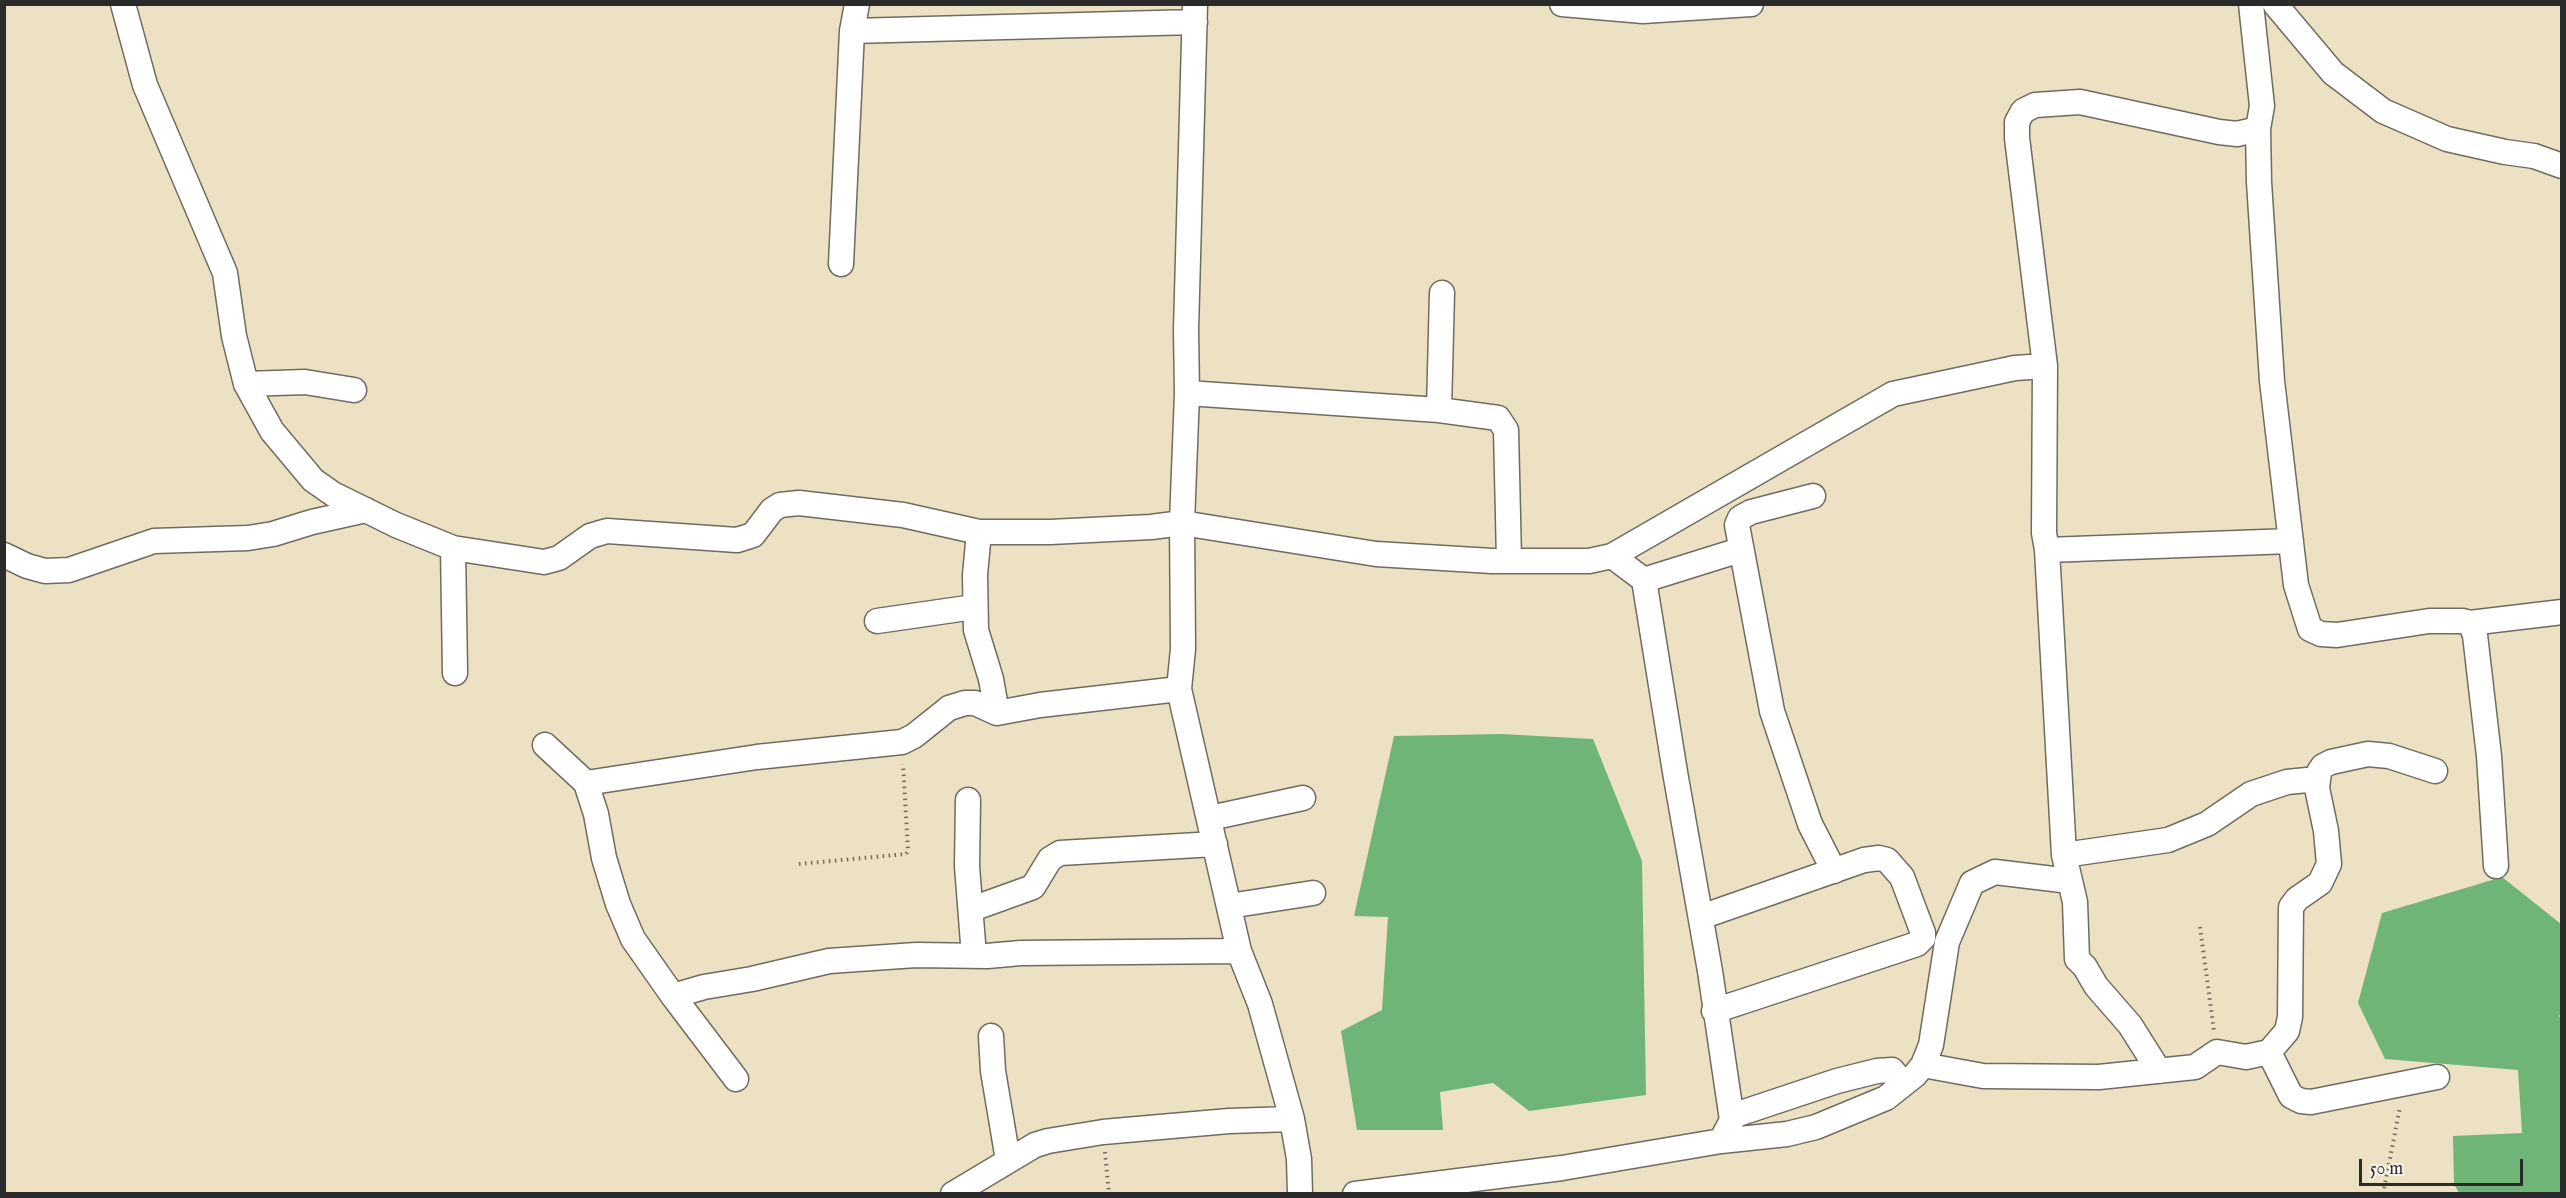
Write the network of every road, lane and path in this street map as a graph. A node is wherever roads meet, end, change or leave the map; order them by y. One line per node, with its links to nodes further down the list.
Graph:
1 (123, 4): 15 (street)
2 (857, 4): 9 (street)
3 (1562, 4): 7 (street)
4 (1751, 4): 7 (street)
5 (2250, 4): 10 (street)
6 (2275, 4): 11 (street)
7 (1688, 7)
8 (1195, 13): 9 (street); 17 (street)
9 (852, 31): 12 (street)
10 (2258, 129): 14 (street); 23 (street)
11 (2562, 166)
12 (841, 264)
13 (1442, 292): 18 (street)
14 (2045, 366): 26 (street); 28 (street)
15 (246, 384): 16 (street); 20 (street)
16 (354, 390)
17 (1188, 393): 18 (street); 21 (street)
18 (1439, 410): 29 (street)
19 (1813, 496): 25 (street)
20 (366, 510): 24 (street); 27 (street)
21 (1182, 523): 22 (street); 29 (street); 36 (street)
22 (979, 532): 24 (street); 31 (street)
23 (2291, 541): 26 (street); 34 (street)
24 (453, 548): 35 (street)
25 (1740, 550): 30 (street); 50 (street)
26 (2047, 550): 47 (street)
27 (4, 555)
28 (1612, 556): 29 (street); 30 (street)
29 (1509, 560)
30 (1644, 580): 55 (street)
31 (974, 607): 33 (street); 37 (street)
32 (2562, 612): 34 (street)
33 (877, 621)
34 (2470, 623): 49 (street)
35 (455, 673)
36 (1179, 689): 37 (street); 45 (street)
37 (997, 713): 38 (street)
38 (902, 742): 42 (street); 48 (path)
39 (545, 745): 42 (street)
40 (2435, 771): 41 (street)
41 (2317, 779): 47 (street); 62 (street)
42 (586, 783): 59 (street)
43 (1303, 798): 45 (street)
44 (968, 800): 54 (street)
45 (1210, 818): 46 (street)
46 (1215, 844): 53 (street); 54 (street)
47 (2064, 855): 51 (street)
48 (799, 864)
49 (2496, 866)
50 (1834, 871): 55 (street); 60 (street)
51 (2070, 881): 64 (street); 65 (street)
52 (1313, 893): 53 (street)
53 (1229, 906): 57 (street)
54 (972, 909): 58 (street)
55 (1701, 917): 60 (street)
56 (2200, 927): 63 (path)
57 (1239, 951): 58 (street); 71 (street)
58 (974, 956): 59 (street)
59 (673, 996): 67 (street)
60 (1714, 1011): 70 (street)
61 (991, 1036): 74 (street)
62 (2269, 1052): 63 (street); 69 (street)
63 (2217, 1053): 65 (street)
64 (1923, 1065): 65 (street); 68 (street)
65 (2159, 1071)
66 (2437, 1077): 69 (street)
67 (736, 1080)
68 (1903, 1083): 70 (street); 73 (street)
69 (2405, 1083): 79 (path)
70 (1732, 1116): 73 (street)
71 (1292, 1119): 72 (street); 77 (street)
72 (1103, 1132): 74 (street); 76 (path)
73 (1721, 1141): 78 (street)
74 (1008, 1160): 75 (street)
75 (953, 1194)
76 (1109, 1194)
77 (1300, 1194)
78 (1355, 1194)
79 (2383, 1194)

